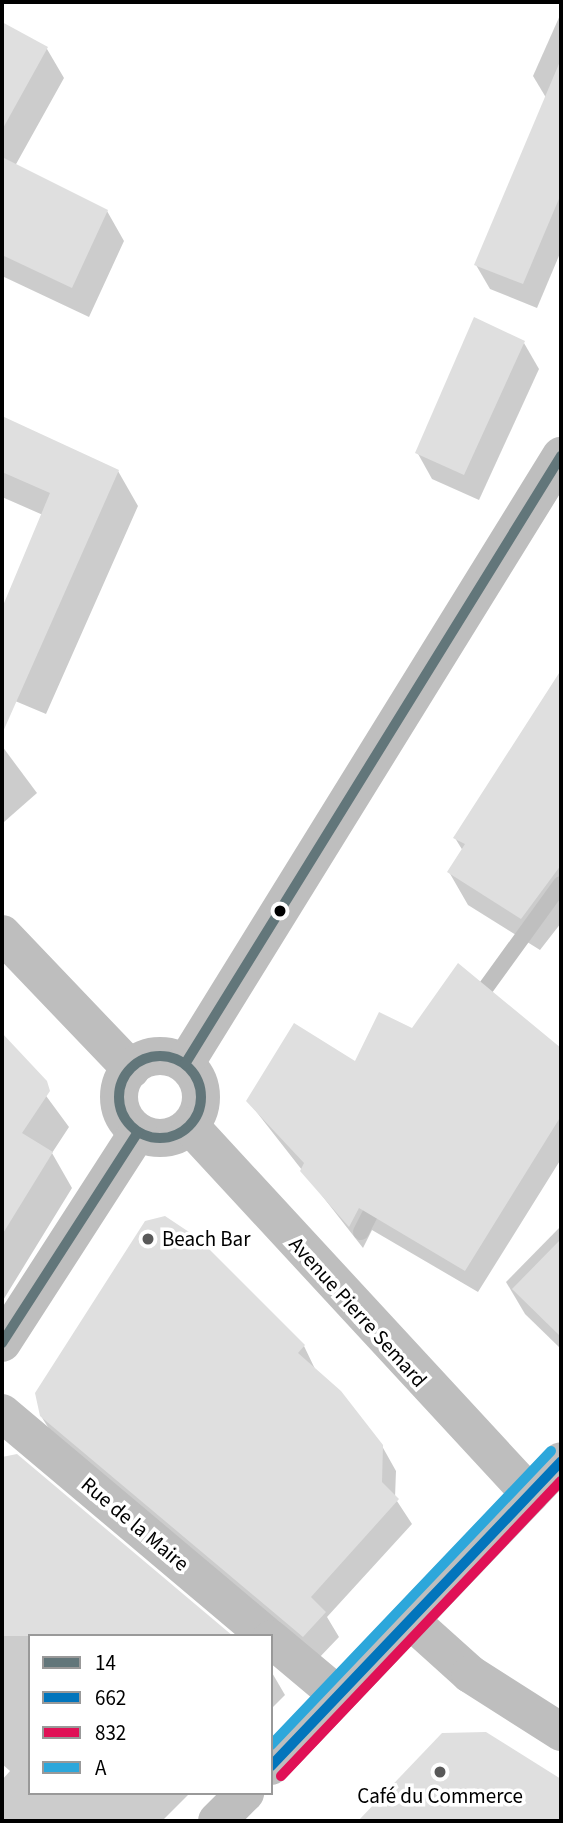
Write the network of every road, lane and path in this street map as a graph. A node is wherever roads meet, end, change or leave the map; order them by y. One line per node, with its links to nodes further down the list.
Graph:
1 (561, 456): 3 (street)
2 (2, 934): 4 (street)
3 (185, 1064): 4 (street); 5 (street)
4 (131, 1069): 6 (street)
5 (190, 1126): 6 (street); 10 (street, Avenue Pierre Semard)
6 (138, 1132): 7 (street)
7 (2, 1343)
8 (2, 1413): 12 (street, Rue de la Maire)
9 (561, 1461): 10 (street)
10 (530, 1494): 11 (street)
11 (410, 1619): 14 (street); 15 (street)
12 (265, 1634)
13 (273, 1640): 14 (street, Rue de la Maire)
14 (338, 1695): 16 (street)
15 (561, 1732)
16 (273, 1764)
17 (243, 1795): 18 (street)
18 (217, 1821)

